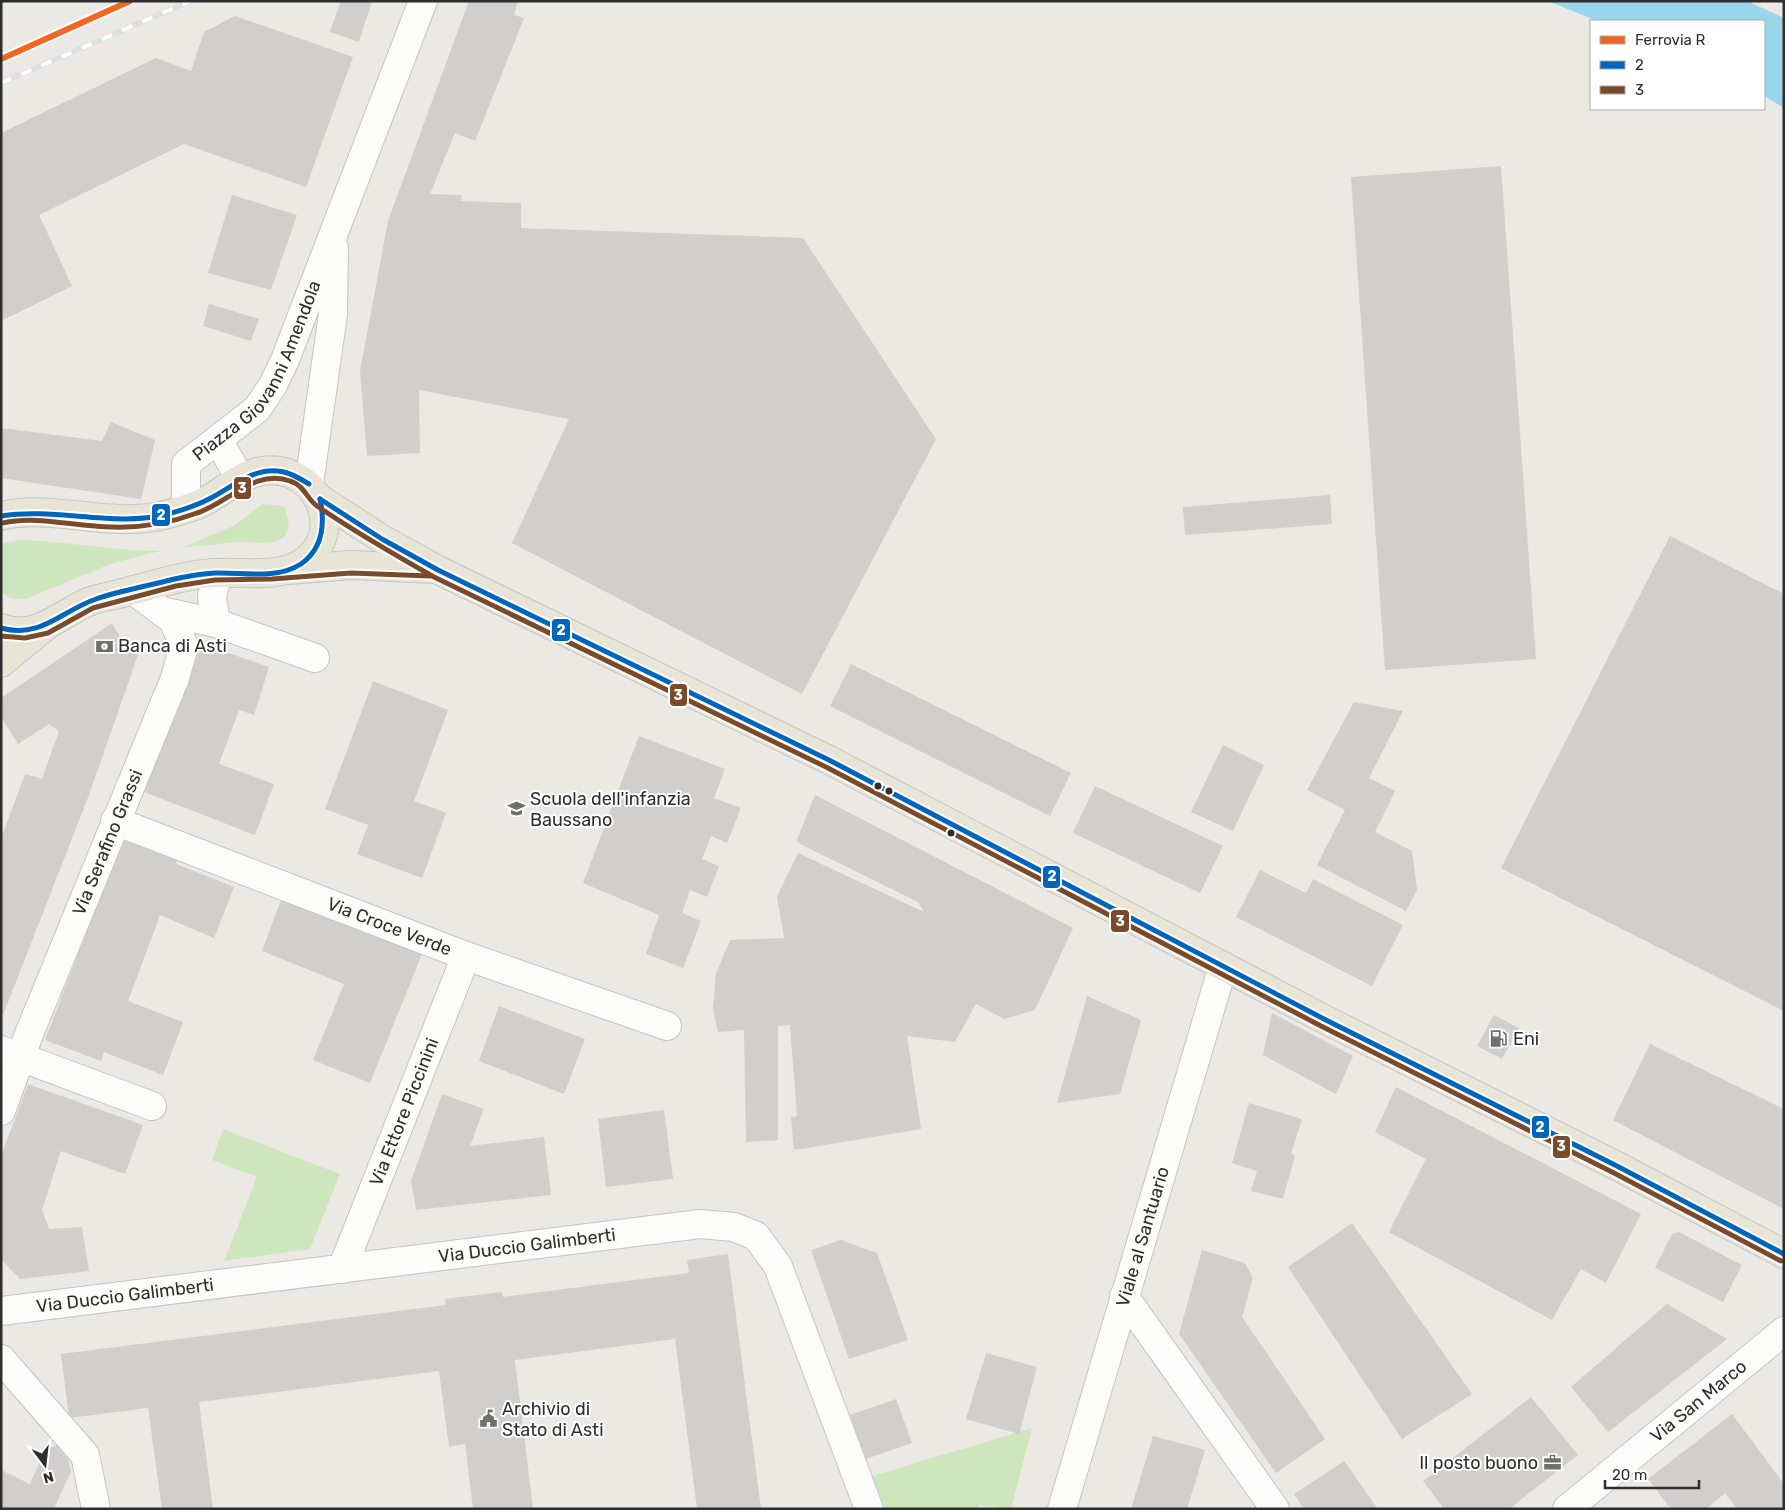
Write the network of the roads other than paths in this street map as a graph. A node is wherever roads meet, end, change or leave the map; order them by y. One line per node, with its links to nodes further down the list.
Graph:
1 (423, 1): 2 (street, Piazza Giovanni Amendola)
2 (334, 229): 3 (street, Piazza Giovanni Amendola); 5 (street, Piazza Giovanni Amendola)
3 (218, 440): 4 (street); 6 (street, Piazza Giovanni Amendola)
4 (241, 480): 5 (main road); 6 (main road)
5 (314, 492): 8 (main road, Piazza Giovanni Amendola); 9 (main road)
6 (186, 508): 7 (main road)
7 (7, 512)
8 (287, 570): 9 (main road); 10 (main road, Piazza Giovanni Amendola)
9 (438, 570): 20 (main road)
10 (218, 573): 11 (main road, Piazza Giovanni Amendola); 13 (street)
11 (133, 590): 12 (street, Via Serafino Grassi); 14 (main road, Piazza Giovanni Amendola)
12 (161, 611): 13 (street); 18 (street, Via Serafino Grassi)
13 (216, 623): 16 (street)
14 (46, 626): 15 (main road, Piazza Giovanni Amendola); 17 (main road)
15 (1, 628)
16 (315, 658)
17 (1, 663)
18 (114, 821): 19 (street, Via Croce Verde); 22 (street, Via Serafino Grassi)
19 (466, 956): 21 (street, Via Croce Verde); 26 (street, Via Ettore Piccinini)
20 (1223, 966): 25 (main road); 27 (street, Viale al Santuario)
21 (667, 1026)
22 (11, 1053): 23 (street); 24 (street, Via Serafino Grassi)
23 (152, 1106)
24 (1, 1112)
25 (1784, 1254)
26 (342, 1269): 28 (street, Via Duccio Galimberti); 32 (street, Via Duccio Galimberti)
27 (1124, 1296): 33 (street, Viale al Santuario); 34 (street)
28 (1, 1311)
29 (1784, 1331): 35 (street, Via San Marco)
30 (1, 1359): 31 (street)
31 (96, 1509)
32 (869, 1509)
33 (1062, 1509)
34 (1275, 1509)
35 (1566, 1509)

